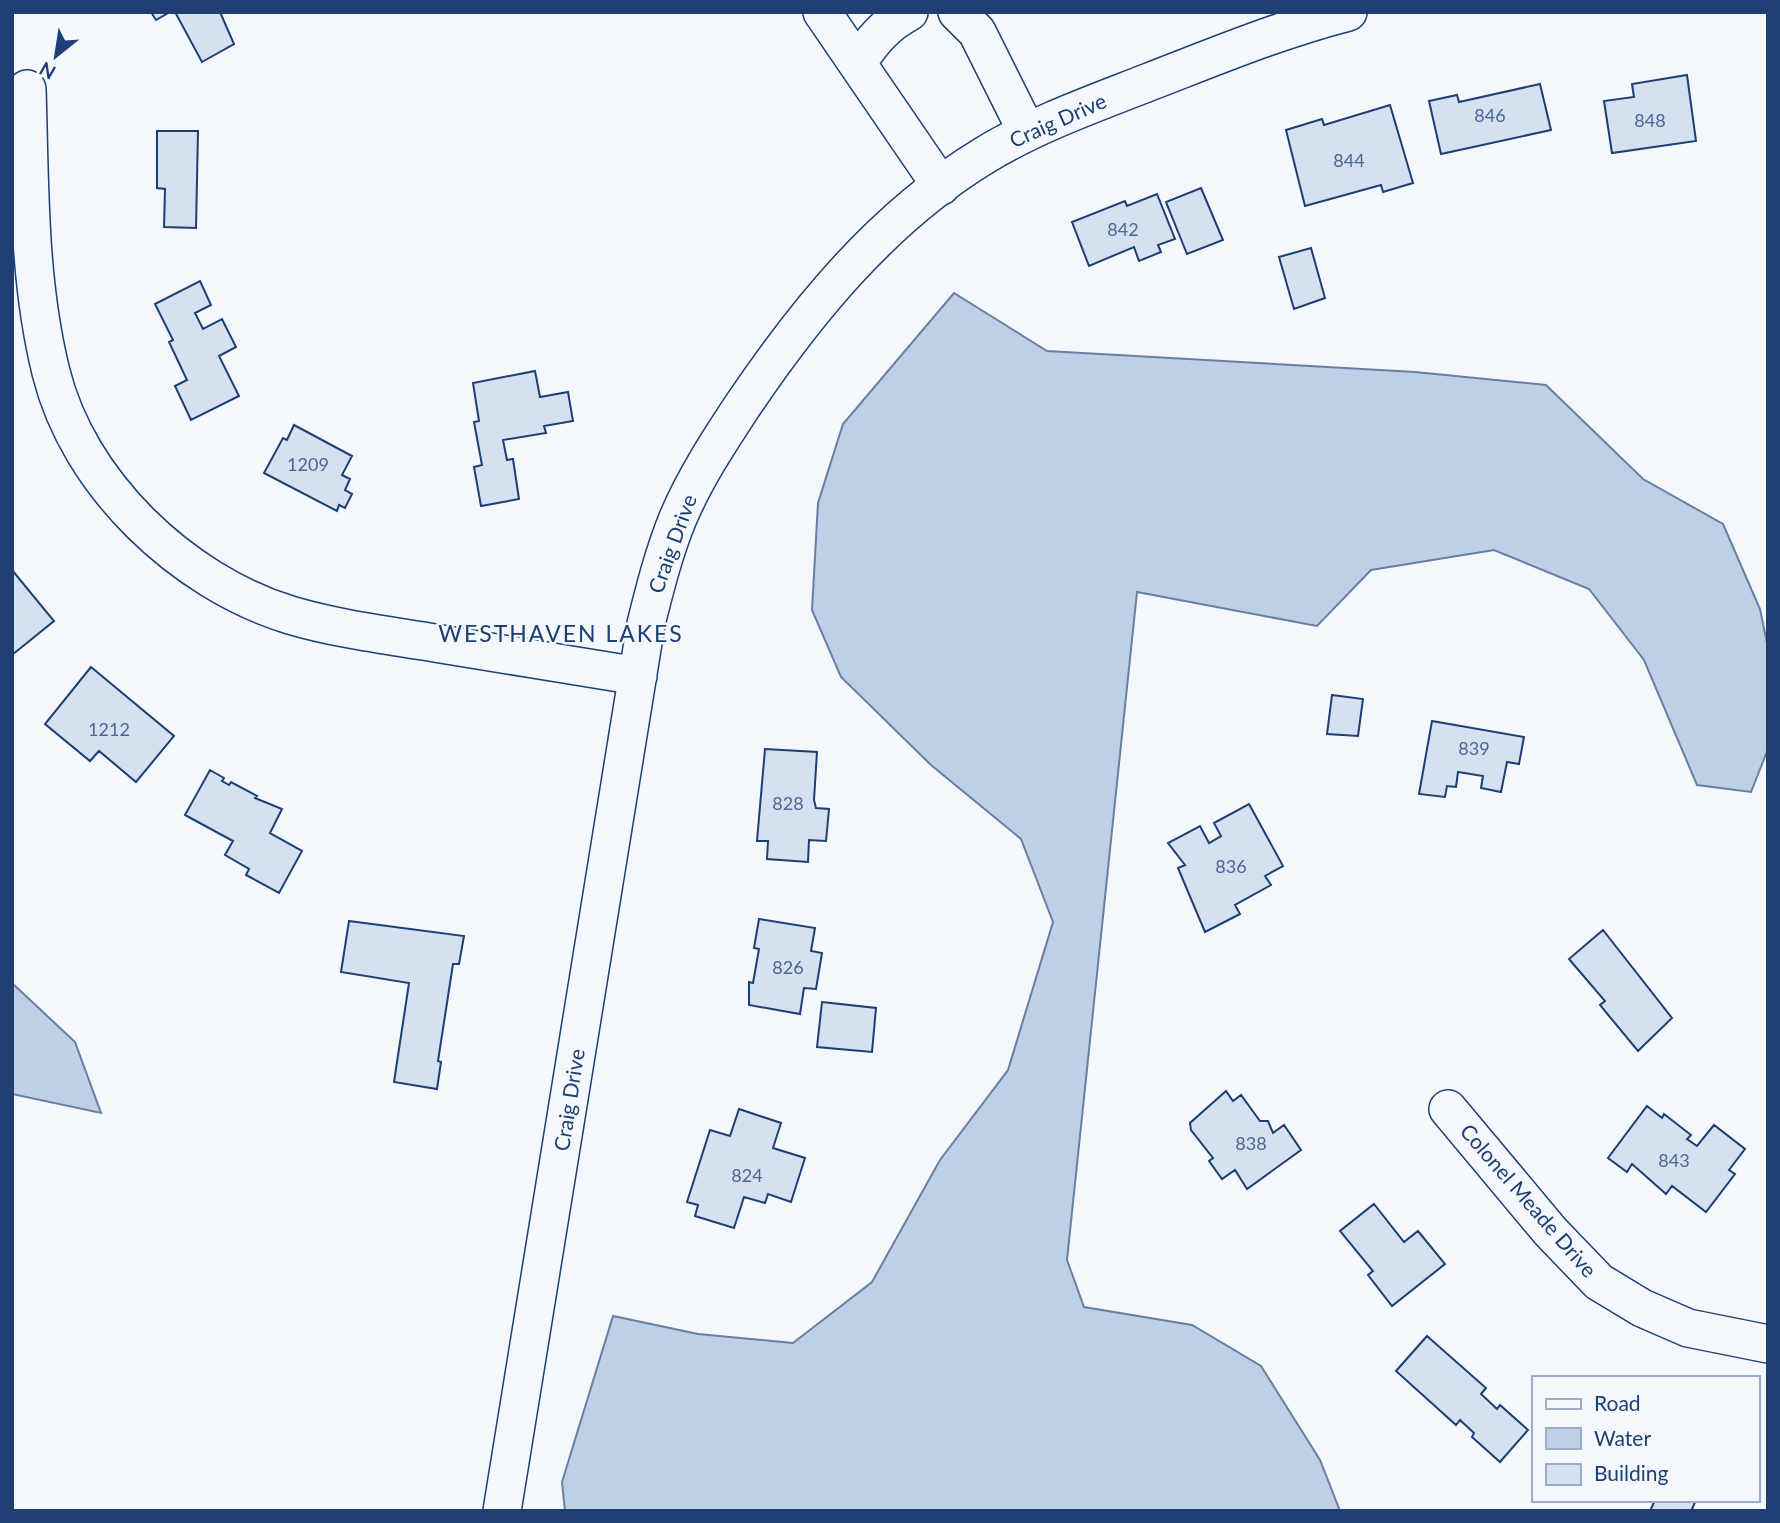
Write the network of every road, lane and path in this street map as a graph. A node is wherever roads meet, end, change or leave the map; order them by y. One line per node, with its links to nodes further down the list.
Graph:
1 (822, 12): 5 (street)
2 (909, 12): 5 (street)
3 (957, 12): 7 (street)
4 (1348, 12): 7 (street, Craig Drive)
5 (858, 62): 8 (street)
6 (27, 89): 9 (street)
7 (1027, 132): 8 (street, Craig Drive)
8 (942, 186): 9 (street, Craig Drive)
9 (638, 676): 12 (street, Craig Drive)
10 (1448, 1109): 11 (street, Colonel Meade Drive)
11 (1768, 1344)
12 (502, 1511)

